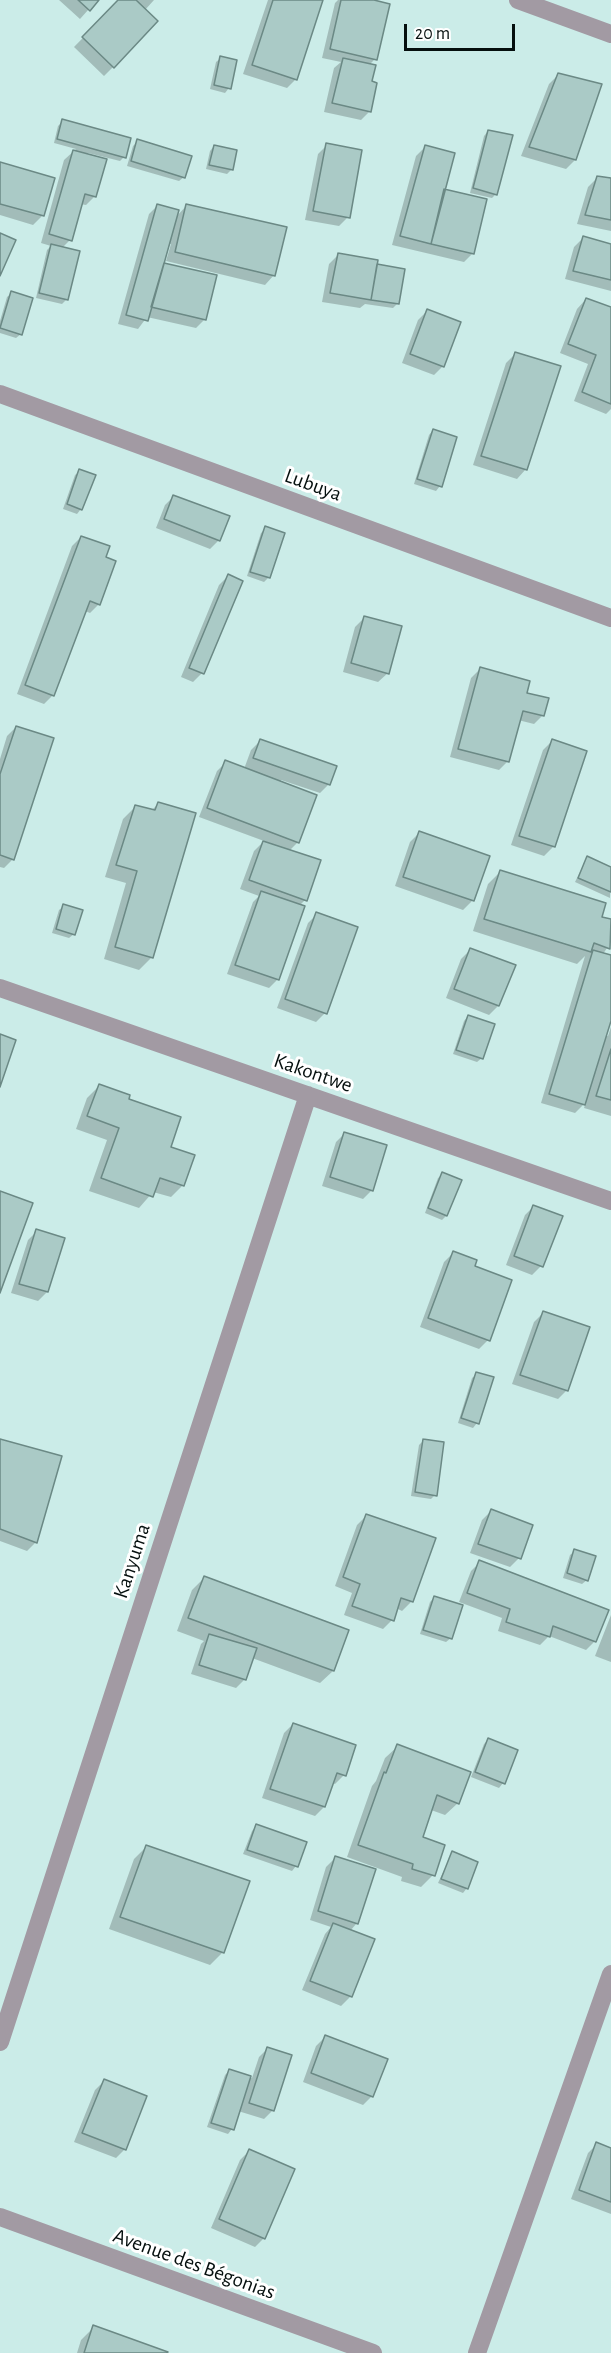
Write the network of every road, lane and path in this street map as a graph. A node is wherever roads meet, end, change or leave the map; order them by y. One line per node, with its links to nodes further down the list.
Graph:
1 (518, 0): 2 (street)
2 (611, 34)
3 (0, 394): 4 (street, Lubuya)
4 (611, 618)
5 (0, 988): 6 (street, Kakontwe)
6 (308, 1095): 7 (street, Kakontwe); 9 (street, Kanyuma)
7 (611, 1201)
8 (611, 1974): 12 (street)
9 (0, 2042)
10 (0, 2217): 11 (street, Avenue des Bégonias)
11 (373, 2353)
12 (477, 2353)

